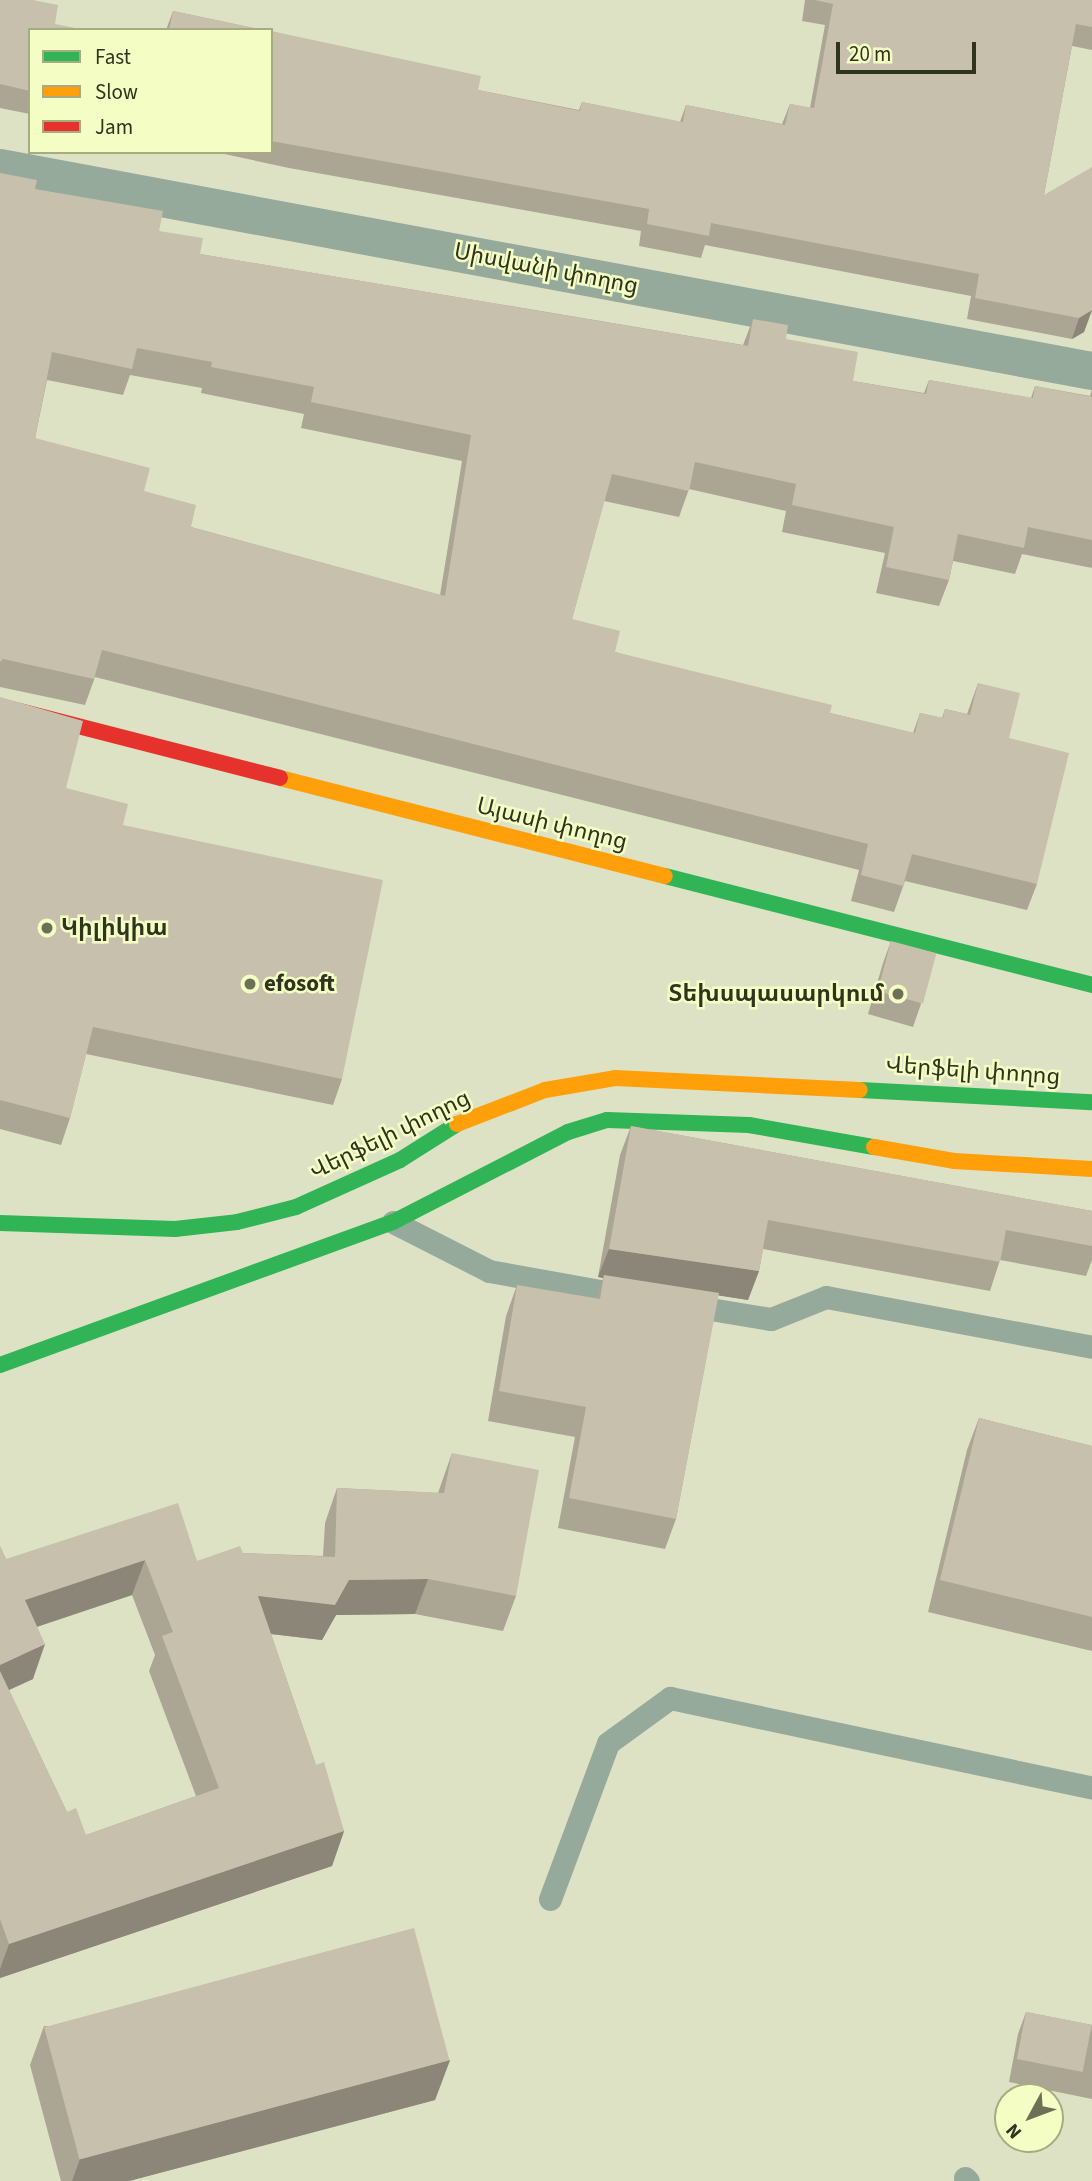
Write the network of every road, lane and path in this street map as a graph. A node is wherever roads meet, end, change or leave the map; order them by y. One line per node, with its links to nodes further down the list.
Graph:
1 (0, 168): 2 (street, Սիսվանի փողոց)
2 (1092, 371)
3 (0, 706): 4 (street, Այասի փողոց)
4 (1092, 985)
5 (1092, 1102): 8 (street, Վերֆելի փողոց)
6 (1092, 1169): 7 (street)
7 (393, 1222): 9 (lane); 10 (street)
8 (0, 1223)
9 (1092, 1347)
10 (0, 1366)
11 (1092, 1788): 12 (lane)
12 (550, 1899)

